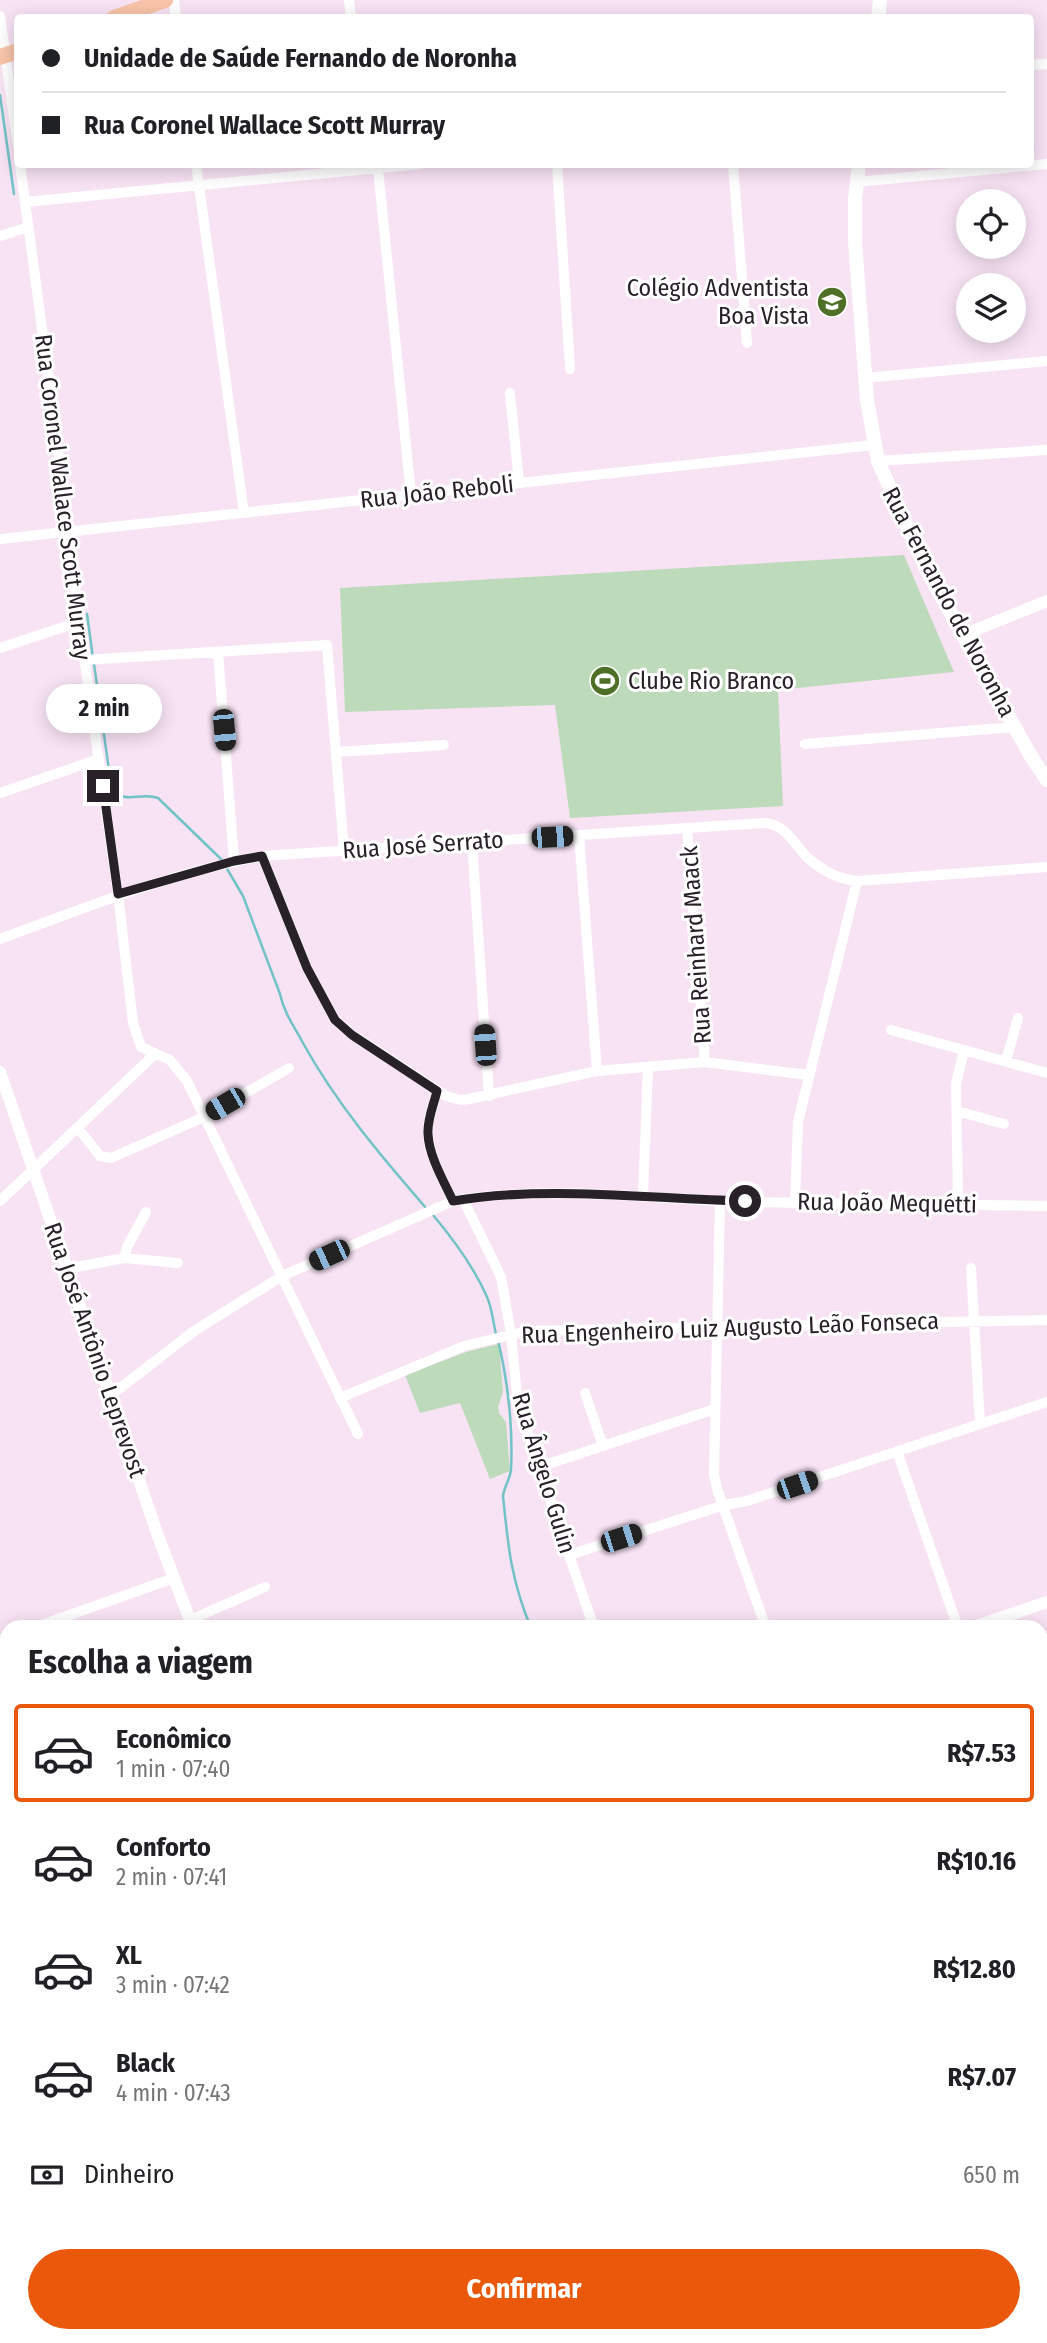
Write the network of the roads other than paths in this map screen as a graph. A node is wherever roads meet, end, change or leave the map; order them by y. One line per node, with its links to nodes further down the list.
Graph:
1 (165, 0): 2 (main road)
2 (125, 14)
3 (0, 16): 4 (street)
4 (8, 54): 5 (street)
5 (14, 109)
6 (21, 168): 16 (street, Rua Coronel Wallace Scott Murray)
7 (197, 168): 15 (street)
8 (387, 168): 13 (street)
9 (557, 168): 21 (street)
10 (733, 168): 19 (street)
11 (858, 168): 14 (main road, Rua Fernando de Noronha)
12 (1005, 168): 14 (street)
13 (378, 169): 15 (street); 28 (street)
14 (856, 182): 22 (main road, Rua Fernando de Noronha)
15 (199, 186): 16 (street); 29 (street)
16 (25, 202): 17 (street, Rua Coronel Wallace Scott Murray)
17 (28, 227): 18 (street); 30 (street, Rua Coronel Wallace Scott Murray)
18 (0, 236)
19 (747, 343)
20 (1047, 361): 22 (street)
21 (570, 369)
22 (865, 378): 24 (main road, Rua Fernando de Noronha)
23 (510, 393): 27 (street)
24 (873, 445): 26 (main road, Rua Fernando de Noronha); 27 (street, Rua João Reboli)
25 (1047, 450): 26 (street)
26 (878, 461): 34 (main road, Rua Fernando de Noronha)
27 (519, 483): 28 (street, Rua João Reboli)
28 (411, 495): 29 (street, Rua João Reboli)
29 (244, 513): 30 (street, Rua João Reboli)
30 (69, 531): 31 (street, Rua João Reboli); 33 (street, Rua Coronel Wallace Scott Murray)
31 (0, 539)
32 (1047, 601): 34 (street)
33 (79, 622): 35 (street); 37 (street, Rua Coronel Wallace Scott Murray)
34 (963, 635): 38 (main road, Rua Fernando de Noronha)
35 (0, 648)
36 (218, 652): 37 (street); 41 (street); 50 (street)
37 (84, 660): 42 (street, Rua Coronel Wallace Scott Murray)
38 (1014, 727): 39 (street); 43 (main road, Rua Fernando de Noronha)
39 (805, 744)
40 (444, 745): 41 (street)
41 (336, 752): 48 (street)
42 (99, 759): 44 (street); 53 (street, Rua Coronel Wallace Scott Murray)
43 (1047, 780)
44 (0, 793)
45 (687, 828): 46 (street, Rua José Serrato); 52 (street, Rua José Serrato); 61 (street, Rua Reinhard Maack)
46 (579, 835): 47 (street, Rua José Serrato); 64 (street)
47 (472, 842): 48 (street, Rua José Serrato); 70 (street)
48 (344, 850): 49 (street, Rua José Serrato)
49 (262, 856): 50 (street, Rua José Serrato); 69 (street)
50 (228, 863): 53 (street, Rua José Serrato)
51 (1047, 867): 52 (street, Rua José Serrato)
52 (857, 881): 68 (street)
53 (118, 894): 54 (street, Rua José Serrato); 57 (street, Rua Coronel Wallace Scott Murray)
54 (0, 939)
55 (1018, 1018): 60 (street)
56 (891, 1030): 58 (street)
57 (141, 1047): 59 (street); 66 (street)
58 (964, 1050): 60 (street); 71 (street)
59 (155, 1054): 66 (street); 72 (street)
60 (1006, 1061): 67 (street)
61 (705, 1062): 62 (street); 68 (street)
62 (648, 1067): 64 (street); 76 (street)
63 (289, 1068): 72 (street)
64 (597, 1071): 70 (street)
65 (0, 1072): 75 (street, Rua José Antônio Leprevost)
66 (137, 1072): 74 (street)
67 (1047, 1073)
68 (808, 1075): 80 (street)
69 (437, 1091): 70 (street); 77 (street, Rua Ângelo Gulin)
70 (489, 1096)
71 (957, 1111): 73 (street); 81 (street)
72 (204, 1116): 74 (street); 88 (street)
73 (1004, 1124)
74 (78, 1128): 75 (street)
75 (33, 1169): 78 (street); 87 (street, Rua José Antônio Leprevost)
76 (643, 1196): 77 (street, Rua João Mequétti); 79 (street, Rua João Mequétti)
77 (458, 1200): 88 (street, Rua João Mequétti); 92 (street, Rua Ângelo Gulin)
78 (0, 1201)
79 (720, 1201): 80 (street, Rua João Mequétti); 91 (street)
80 (795, 1202): 81 (street, Rua João Mequétti)
81 (958, 1204): 82 (street, Rua João Mequétti)
82 (1047, 1206)
83 (146, 1212): 84 (street)
84 (124, 1258): 85 (street); 87 (street)
85 (178, 1263)
86 (971, 1268): 90 (street)
87 (67, 1269): 94 (street, Rua José Antônio Leprevost)
88 (282, 1276): 94 (street, Rua João Mequétti); 95 (street)
89 (1047, 1320): 90 (street, Rua Engenheiro Luiz Augusto Leão Fonseca)
90 (974, 1321): 91 (street, Rua Engenheiro Luiz Augusto Leão Fonseca); 98 (street)
91 (718, 1325): 92 (street, Rua Engenheiro Luiz Augusto Leão Fonseca); 97 (street)
92 (508, 1335): 95 (street, Rua Engenheiro Luiz Augusto Leão Fonseca); 102 (street, Rua Ângelo Gulin)
93 (585, 1393): 100 (street)
94 (110, 1396): 105 (street, Rua José Antônio Leprevost)
95 (340, 1398): 99 (street)
96 (1047, 1402): 98 (street)
97 (715, 1409): 100 (street); 103 (street)
98 (980, 1424): 101 (street)
99 (358, 1434)
100 (603, 1446): 102 (street)
101 (897, 1451): 103 (street); 113 (street)
102 (539, 1467): 104 (street, Rua Ângelo Gulin)
103 (724, 1505): 104 (street); 112 (street)
104 (569, 1555): 111 (street, Rua Ângelo Gulin)
105 (174, 1578): 108 (street); 109 (street, Rua José Antônio Leprevost)
106 (265, 1587): 110 (street)
107 (1047, 1602): 114 (street)
108 (56, 1620)
109 (190, 1620)
110 (200, 1620)
111 (591, 1620)
112 (763, 1620)
113 (955, 1620)
114 (994, 1620)

